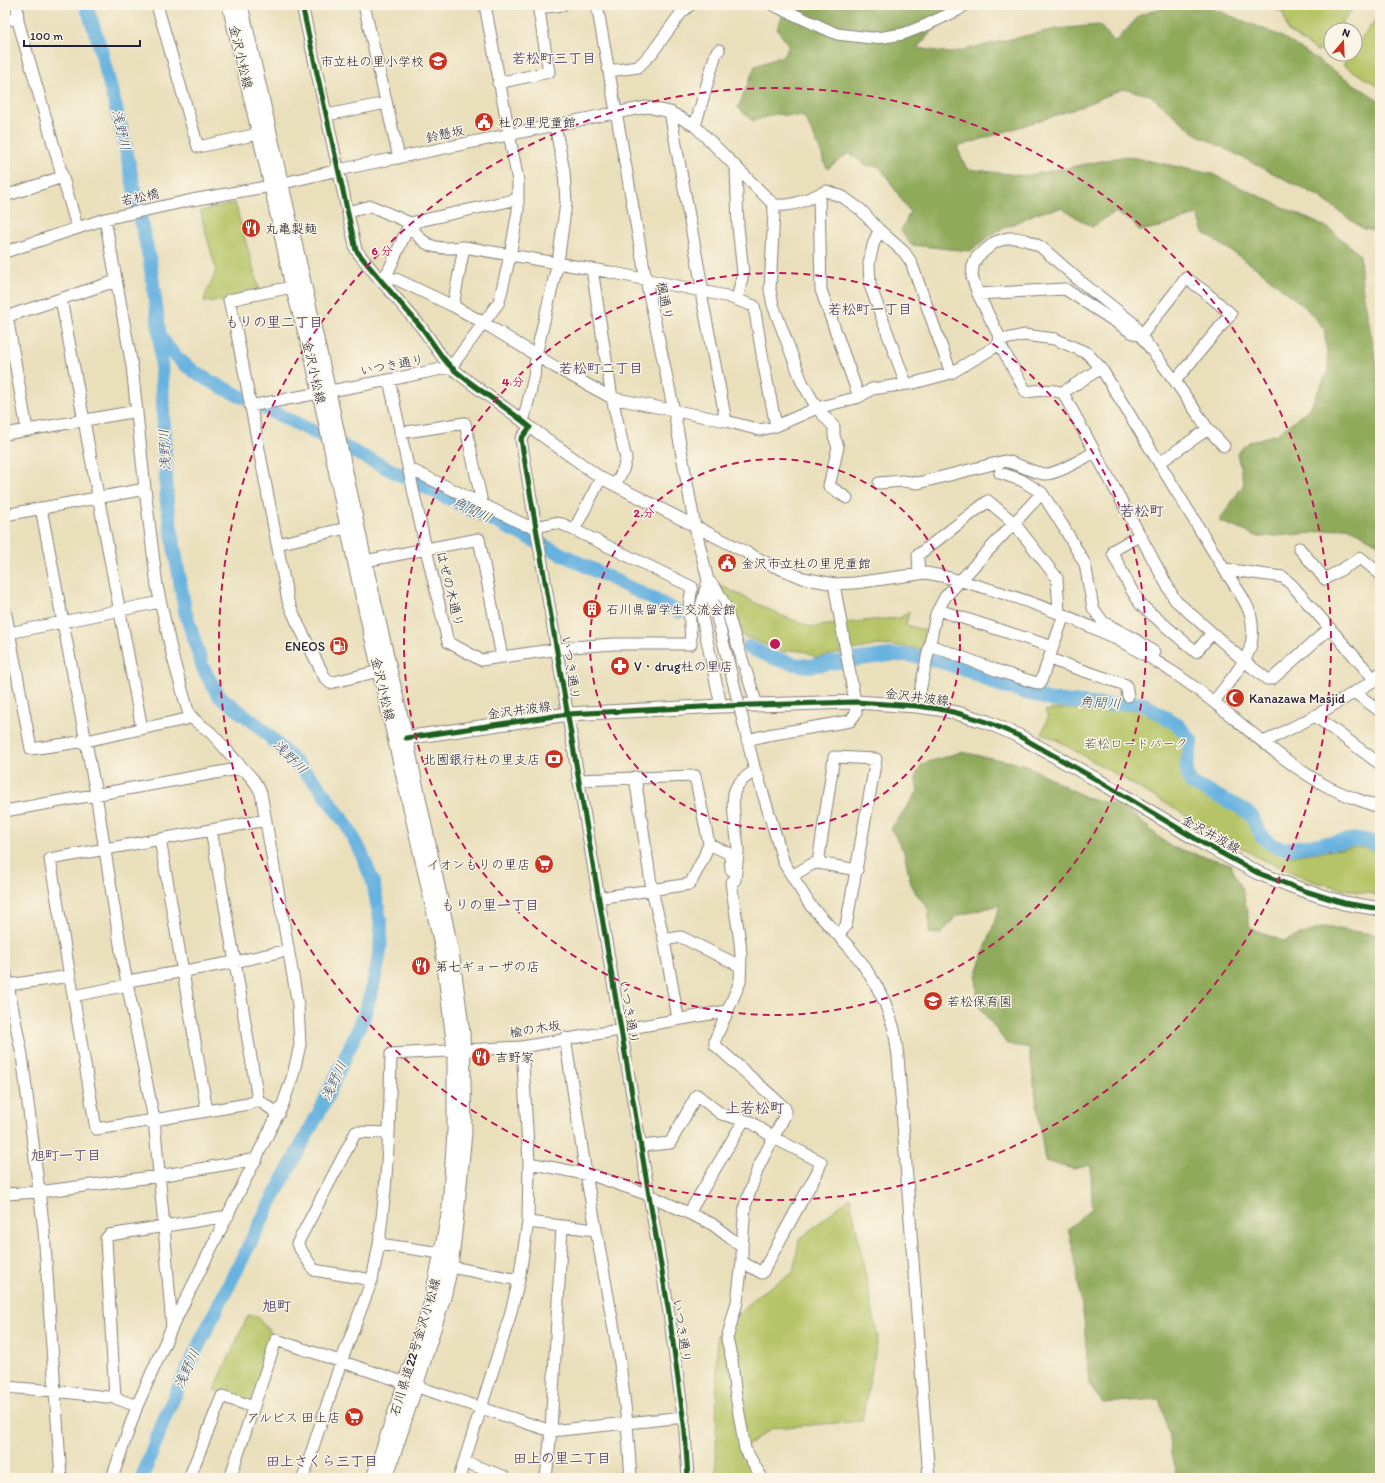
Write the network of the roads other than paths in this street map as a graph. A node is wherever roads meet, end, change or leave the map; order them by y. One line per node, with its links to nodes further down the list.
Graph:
1 (17, 5): 15 (street)
2 (157, 5): 25 (street)
3 (229, 5): 25 (main road, 金沢小松線)
4 (241, 5): 31 (main road, 金沢小松線)
5 (302, 5): 22 (street)
6 (364, 5): 19 (street)
7 (485, 5): 18 (street)
8 (562, 5): 13 (street)
9 (597, 5): 17 (street, 楓通り)
10 (690, 5): 17 (street)
11 (773, 5): 12 (street)
12 (965, 5)
13 (538, 7): 18 (street)
14 (5, 17): 15 (street)
15 (18, 21): 30 (street)
16 (719, 50): 24 (street)
17 (609, 71): 21 (street, 楓通り)
18 (498, 82): 26 (street)
19 (386, 103): 22 (street); 27 (street)
20 (670, 112): 21 (street, 鈴懸坂); 24 (street, 鈴懸坂); 50 (street)
21 (616, 114): 23 (street, 鈴懸坂); 47 (street, 楓通り)
22 (326, 115): 29 (street)
23 (555, 125): 26 (street, 鈴懸坂); 44 (street)
24 (695, 126): 28 (street, 鈴懸坂)
25 (258, 134): 31 (main road, 金沢小松線)
26 (510, 135): 27 (street, 鈴懸坂); 34 (street)
27 (399, 158): 29 (street, 鈴懸坂)
28 (736, 168): 35 (street, 鈴懸坂); 53 (street)
29 (338, 170): 31 (street, 鈴懸坂); 36 (street)
30 (62, 177): 33 (street); 39 (street)
31 (276, 185): 37 (street, 若松橋); 49 (main road, 金沢小松線); 66 (main road, 金沢小松線)
32 (819, 194): 35 (street); 40 (street); 68 (street)
33 (5, 196)
34 (518, 199): 38 (street); 43 (street)
35 (773, 204): 71 (street)
36 (348, 212): 38 (street); 46 (street)
37 (109, 218): 39 (street, 若松橋); 48 (street)
38 (410, 223): 41 (street); 46 (street)
39 (76, 227): 42 (street, 若松橋)
40 (879, 230): 62 (street); 65 (street)
41 (464, 247): 43 (street); 54 (street)
42 (5, 252)
43 (510, 256): 44 (street); 56 (street)
44 (558, 262): 45 (street); 59 (street)
45 (592, 269): 47 (street); 69 (street)
46 (381, 279): 54 (street); 60 (street)
47 (646, 280): 50 (street); 73 (street, 楓通り)
48 (116, 281): 52 (street); 72 (street)
49 (292, 287): 66 (main road, 金沢小松線); 70 (street)
50 (703, 292): 53 (street); 75 (street)
51 (978, 294): 57 (street); 57 (street); 58 (street)
52 (61, 299): 55 (street); 74 (street)
53 (737, 300): 77 (street)
54 (453, 306): 56 (street)
55 (6, 316): 79 (street)
56 (484, 323): 59 (street); 60 (street)
57 (1141, 336): 64 (street); 64 (street)
58 (1001, 340): 61 (street); 62 (street); 67 (street)
59 (536, 355): 69 (street); 76 (street)
60 (451, 367): 63 (street, いつき通り); 76 (street)
61 (1101, 368): 67 (street); 85 (street)
62 (951, 373): 65 (street)
63 (389, 380): 66 (street, いつき通り); 80 (street)
64 (1175, 381): 78 (street)
65 (906, 384): 68 (street)
66 (324, 392): 70 (street, いつき通り); 83 (main road, 金沢小松線)
67 (1063, 393): 84 (street)
68 (859, 397): 71 (street)
69 (612, 398): 73 (street); 90 (street)
70 (250, 406): 104 (street)
71 (817, 408): 77 (street); 94 (street)
72 (137, 411): 74 (street); 91 (street)
73 (674, 411): 75 (street); 99 (street, 楓通り)
74 (83, 420): 79 (street); 93 (street)
75 (726, 421): 77 (street)
76 (526, 424): 88 (street); 102 (street)
77 (776, 426)
78 (1208, 429): 82 (street); 85 (street)
79 (27, 430): 81 (street)
80 (400, 433): 86 (street); 95 (street)
81 (5, 434)
82 (1224, 446)
83 (337, 452): 100 (main road, 金沢小松線); 107 (main road, 金沢小松線)
84 (1095, 452): 89 (street); 103 (street)
85 (1159, 463): 108 (street)
86 (409, 470): 95 (street); 106 (street)
87 (1000, 473): 92 (street)
88 (601, 478): 90 (street); 101 (street)
89 (879, 483)
90 (615, 485): 99 (street)
91 (145, 489): 93 (street); 114 (street)
92 (1042, 492): 98 (street); 133 (street)
93 (97, 498): 96 (street); 117 (street)
94 (847, 498)
95 (482, 503): 102 (street)
96 (41, 508): 97 (street); 119 (street)
97 (5, 515)
98 (1014, 523): 109 (street); 112 (street); 118 (street)
99 (695, 526): 111 (street, 楓通り); 113 (street)
100 (347, 528): 104 (street); 129 (main road, 金沢小松線)
101 (574, 530): 102 (street); 124 (street, はぜの木通り)
102 (536, 531): 124 (street, いつき通り)
103 (1142, 538): 122 (street); 122 (street)
104 (277, 544): 129 (street)
105 (1299, 548): 110 (street)
106 (426, 549): 107 (street, はぜの木通り); 126 (street, はぜの木通り); 126 (street)
107 (365, 561): 144 (main road, 金沢小松線)
108 (1224, 569): 120 (street); 128 (street)
109 (919, 574): 112 (street); 113 (street)
110 (1380, 574)
111 (708, 580): 135 (street); 136 (street); 143 (street, 楓通り, bridge)
112 (960, 581): 116 (street); 118 (street)
113 (834, 584): 134 (street)
114 (160, 602): 117 (street); 141 (street)
115 (5, 610): 121 (street)
116 (938, 610): 123 (street); 125 (street)
117 (118, 611): 119 (street); 142 (street)
118 (1062, 614): 123 (street); 133 (street)
119 (63, 622): 121 (street); 145 (street)
120 (1330, 628): 128 (street); 130 (street)
121 (9, 633): 145 (street)
122 (1212, 633): 128 (street)
123 (1053, 647): 127 (street)
124 (557, 648): 126 (street, はぜの木通り); 139 (street, いつき通り)
125 (928, 653): 127 (street); 137 (street)
126 (502, 657)
127 (1049, 659): 132 (street)
128 (1244, 661): 133 (street)
129 (379, 672): 144 (main road, 金沢小松線)
130 (1377, 677): 131 (street)
131 (1354, 692): 138 (street); 140 (street)
132 (1128, 696)
133 (1216, 700): 146 (street)
134 (855, 702): 135 (main road, 金沢井波線); 137 (main road, 金沢井波線); 143 (street)
135 (757, 705): 136 (main road, 金沢井波線)
136 (721, 706): 139 (main road, 金沢井波線)
137 (917, 706): 166 (main road, 金沢井波線)
138 (1380, 711)
139 (568, 714): 144 (main road, 金沢井波線); 151 (street, いつき通り)
140 (1315, 716): 146 (street); 147 (street)
141 (191, 718): 142 (street); 148 (street)
142 (142, 729): 145 (street)
143 (746, 736): 149 (street, 楓通り)
144 (400, 739): 184 (main road)
145 (86, 741): 152 (street)
146 (1264, 742): 153 (street)
147 (1380, 764)
148 (243, 768): 152 (street); 155 (street)
149 (755, 771): 162 (street, 楓通り); 163 (street)
150 (635, 777): 151 (street); 158 (street); 164 (street)
151 (578, 780): 165 (street, いつき通り)
152 (96, 794): 154 (street); 159 (street)
153 (1380, 808)
154 (5, 811)
155 (266, 820): 156 (street); 169 (street)
156 (211, 830): 157 (street); 170 (street)
157 (160, 839): 159 (street); 173 (street)
158 (709, 844): 163 (street); 164 (street)
159 (104, 850): 174 (street); 175 (street)
160 (818, 863): 161 (street); 161 (street); 162 (street)
161 (856, 870): 167 (street)
162 (792, 876): 167 (street, 楓通り)
163 (731, 883): 171 (street)
164 (652, 890): 165 (street); 168 (street)
165 (598, 898): 181 (street, いつき通り)
166 (1380, 909)
167 (838, 935): 240 (street, 楓通り)
168 (664, 940): 171 (street); 179 (street)
169 (288, 950): 170 (street); 187 (street)
170 (235, 962): 173 (street); 185 (street)
171 (740, 966): 178 (street)
172 (5, 970): 176 (street)
173 (183, 971): 175 (street); 186 (street)
174 (70, 976): 176 (street); 177 (street)
175 (128, 983): 177 (street); 188 (street)
176 (8, 985): 180 (street)
177 (73, 996): 188 (street)
178 (727, 1010): 179 (street, 楡の木坂); 191 (street)
179 (678, 1018): 181 (street, 楡の木坂)
180 (9, 1020): 197 (street)
181 (620, 1029): 182 (street, 楡の木坂); 192 (street, いつき通り)
182 (565, 1038): 183 (street, 楡の木坂); 195 (street)
183 (522, 1046): 184 (street, 楡の木坂); 194 (street)
184 (459, 1050): 190 (street, 楡の木坂); 208 (main road, 石川県道22号金沢小松線); 210 (main road)
185 (258, 1100): 186 (street); 187 (street)
186 (207, 1111): 188 (street)
187 (279, 1114): 193 (street)
188 (154, 1120): 196 (street)
189 (744, 1120): 191 (street); 192 (street); 200 (street)
190 (389, 1133): 206 (street); 211 (street)
191 (774, 1138): 207 (street); 209 (street)
192 (641, 1146): 199 (street, いつき通り)
193 (257, 1159): 196 (street); 201 (street)
194 (529, 1163): 195 (street); 202 (street)
195 (586, 1174): 199 (street); 205 (street)
196 (159, 1176): 197 (street); 203 (street)
197 (39, 1192): 198 (street); 217 (street)
198 (5, 1194)
199 (649, 1195): 200 (street); 222 (street, いつき通り)
200 (689, 1213): 207 (street)
201 (228, 1216): 203 (street); 213 (street)
202 (528, 1222): 204 (street); 212 (street)
203 (164, 1226): 213 (street); 218 (street)
204 (562, 1226): 205 (street); 224 (street)
205 (596, 1230): 223 (street)
206 (379, 1244): 208 (street); 211 (street)
207 (742, 1247): 209 (street)
208 (442, 1253): 215 (main road, 石川県道22号金沢小松線)
209 (742, 1262): 239 (street)
210 (451, 1267): 212 (street); 215 (main road)
211 (372, 1280): 214 (street)
212 (519, 1280): 221 (street)
213 (172, 1327): 219 (street)
214 (341, 1362): 215 (street); 220 (street); 231 (street)
215 (411, 1384): 221 (street); 232 (main road, 石川県道22号金沢小松線); 233 (main road)
216 (5, 1386): 217 (street)
217 (56, 1391): 218 (street); 227 (street)
218 (115, 1398): 219 (street)
219 (136, 1406): 228 (street)
220 (254, 1407): 229 (street); 230 (street)
221 (481, 1408): 224 (street); 225 (street)
222 (684, 1418): 223 (street); 238 (street, いつき通り)
223 (627, 1423): 224 (street); 226 (street)
224 (551, 1431): 236 (street)
225 (464, 1462): 234 (street); 235 (street)
226 (631, 1477): 237 (street)
227 (61, 1478)
228 (112, 1478)
229 (190, 1478)
230 (230, 1478)
231 (303, 1478)
232 (373, 1478)
233 (386, 1478)
234 (459, 1478)
235 (503, 1478)
236 (546, 1478)
237 (619, 1478)
238 (688, 1478)
239 (762, 1478)
240 (930, 1478)

